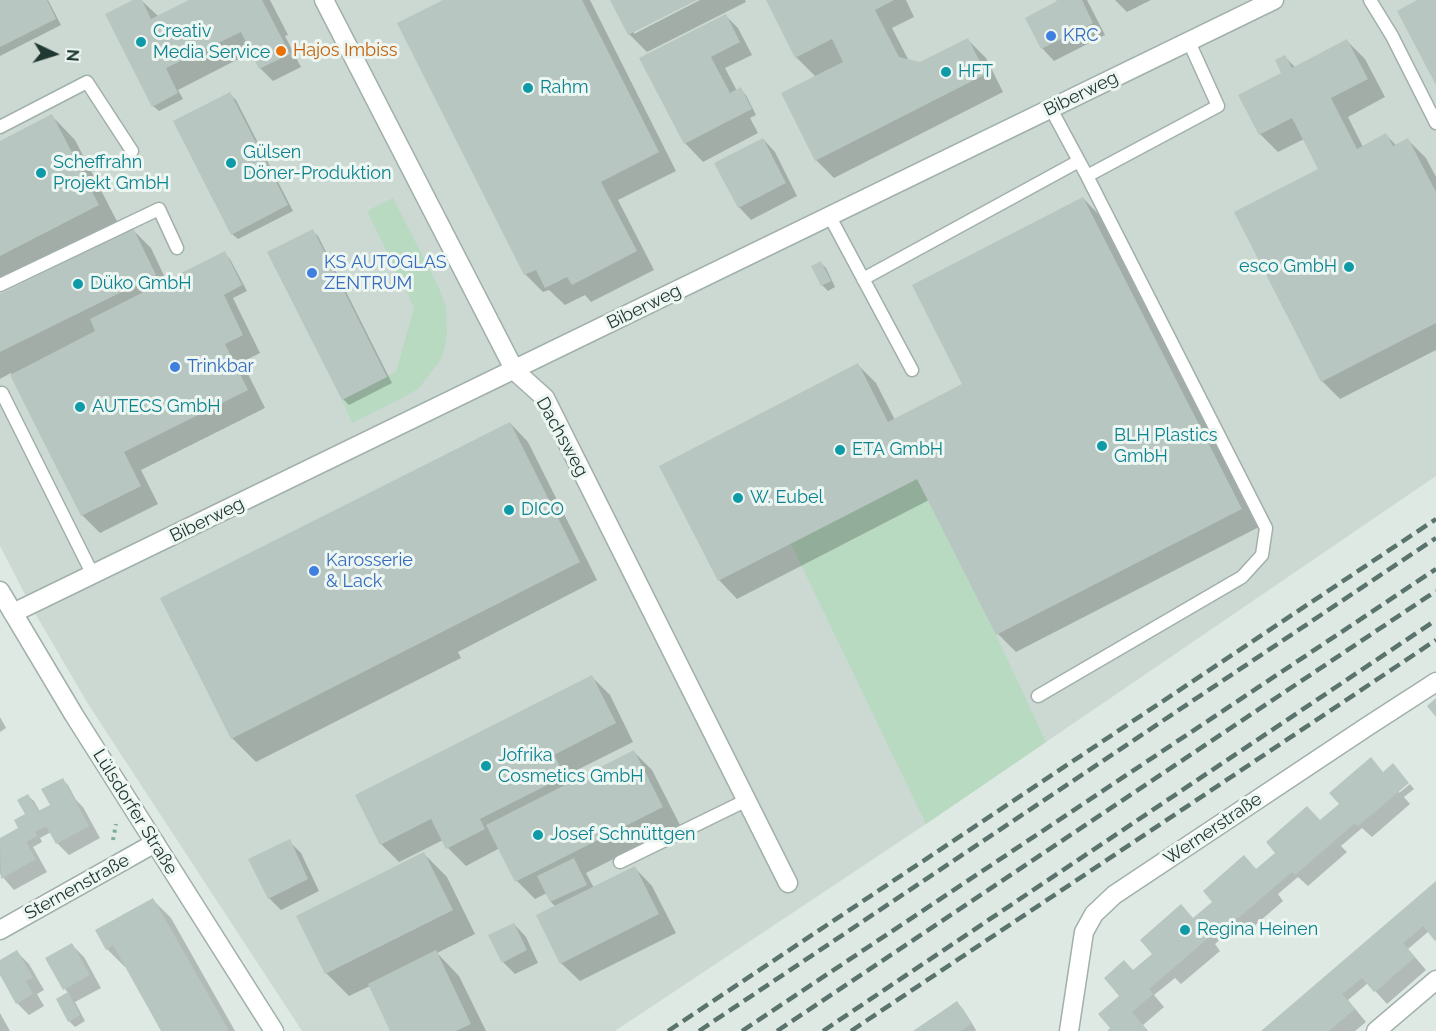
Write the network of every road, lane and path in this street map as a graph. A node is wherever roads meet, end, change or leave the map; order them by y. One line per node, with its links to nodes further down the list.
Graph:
1 (324, 0): 16 (street, Dachsweg)
2 (1274, 0): 4 (street, Biberweg)
3 (1370, 0): 6 (lane)
4 (1189, 42): 5 (street, Biberweg); 10 (lane)
5 (1051, 109): 9 (lane); 11 (street, Biberweg)
6 (1436, 123)
7 (0, 127): 8 (lane)
8 (132, 152)
9 (1079, 161): 10 (lane); 13 (lane)
10 (1087, 176): 22 (lane)
11 (830, 217): 13 (lane); 16 (street, Biberweg)
12 (177, 248): 14 (lane)
13 (863, 279): 15 (lane)
14 (0, 285)
15 (912, 370)
16 (514, 371): 18 (street, Biberweg); 24 (street, Dachsweg)
17 (2, 393): 18 (lane)
18 (93, 575): 20 (street, Biberweg)
19 (0, 591): 20 (street, Lülsdorfer Straße)
20 (13, 614): 23 (street, Lülsdorfer Straße)
21 (1436, 682): 32 (street, Wernerstraße)
22 (1038, 696)
23 (121, 791): 25 (street, Lülsdorfer Straße); 27 (path)
24 (747, 801): 26 (lane); 28 (street, Dachsweg)
25 (155, 843): 27 (street, Sternenstraße); 31 (street, Lülsdorfer Straße)
26 (620, 862)
27 (108, 869): 29 (street, Sternenstraße)
28 (788, 883)
29 (0, 930)
30 (1436, 980): 33 (street)
31 (274, 1031)
32 (1069, 1031)
33 (1376, 1031)

